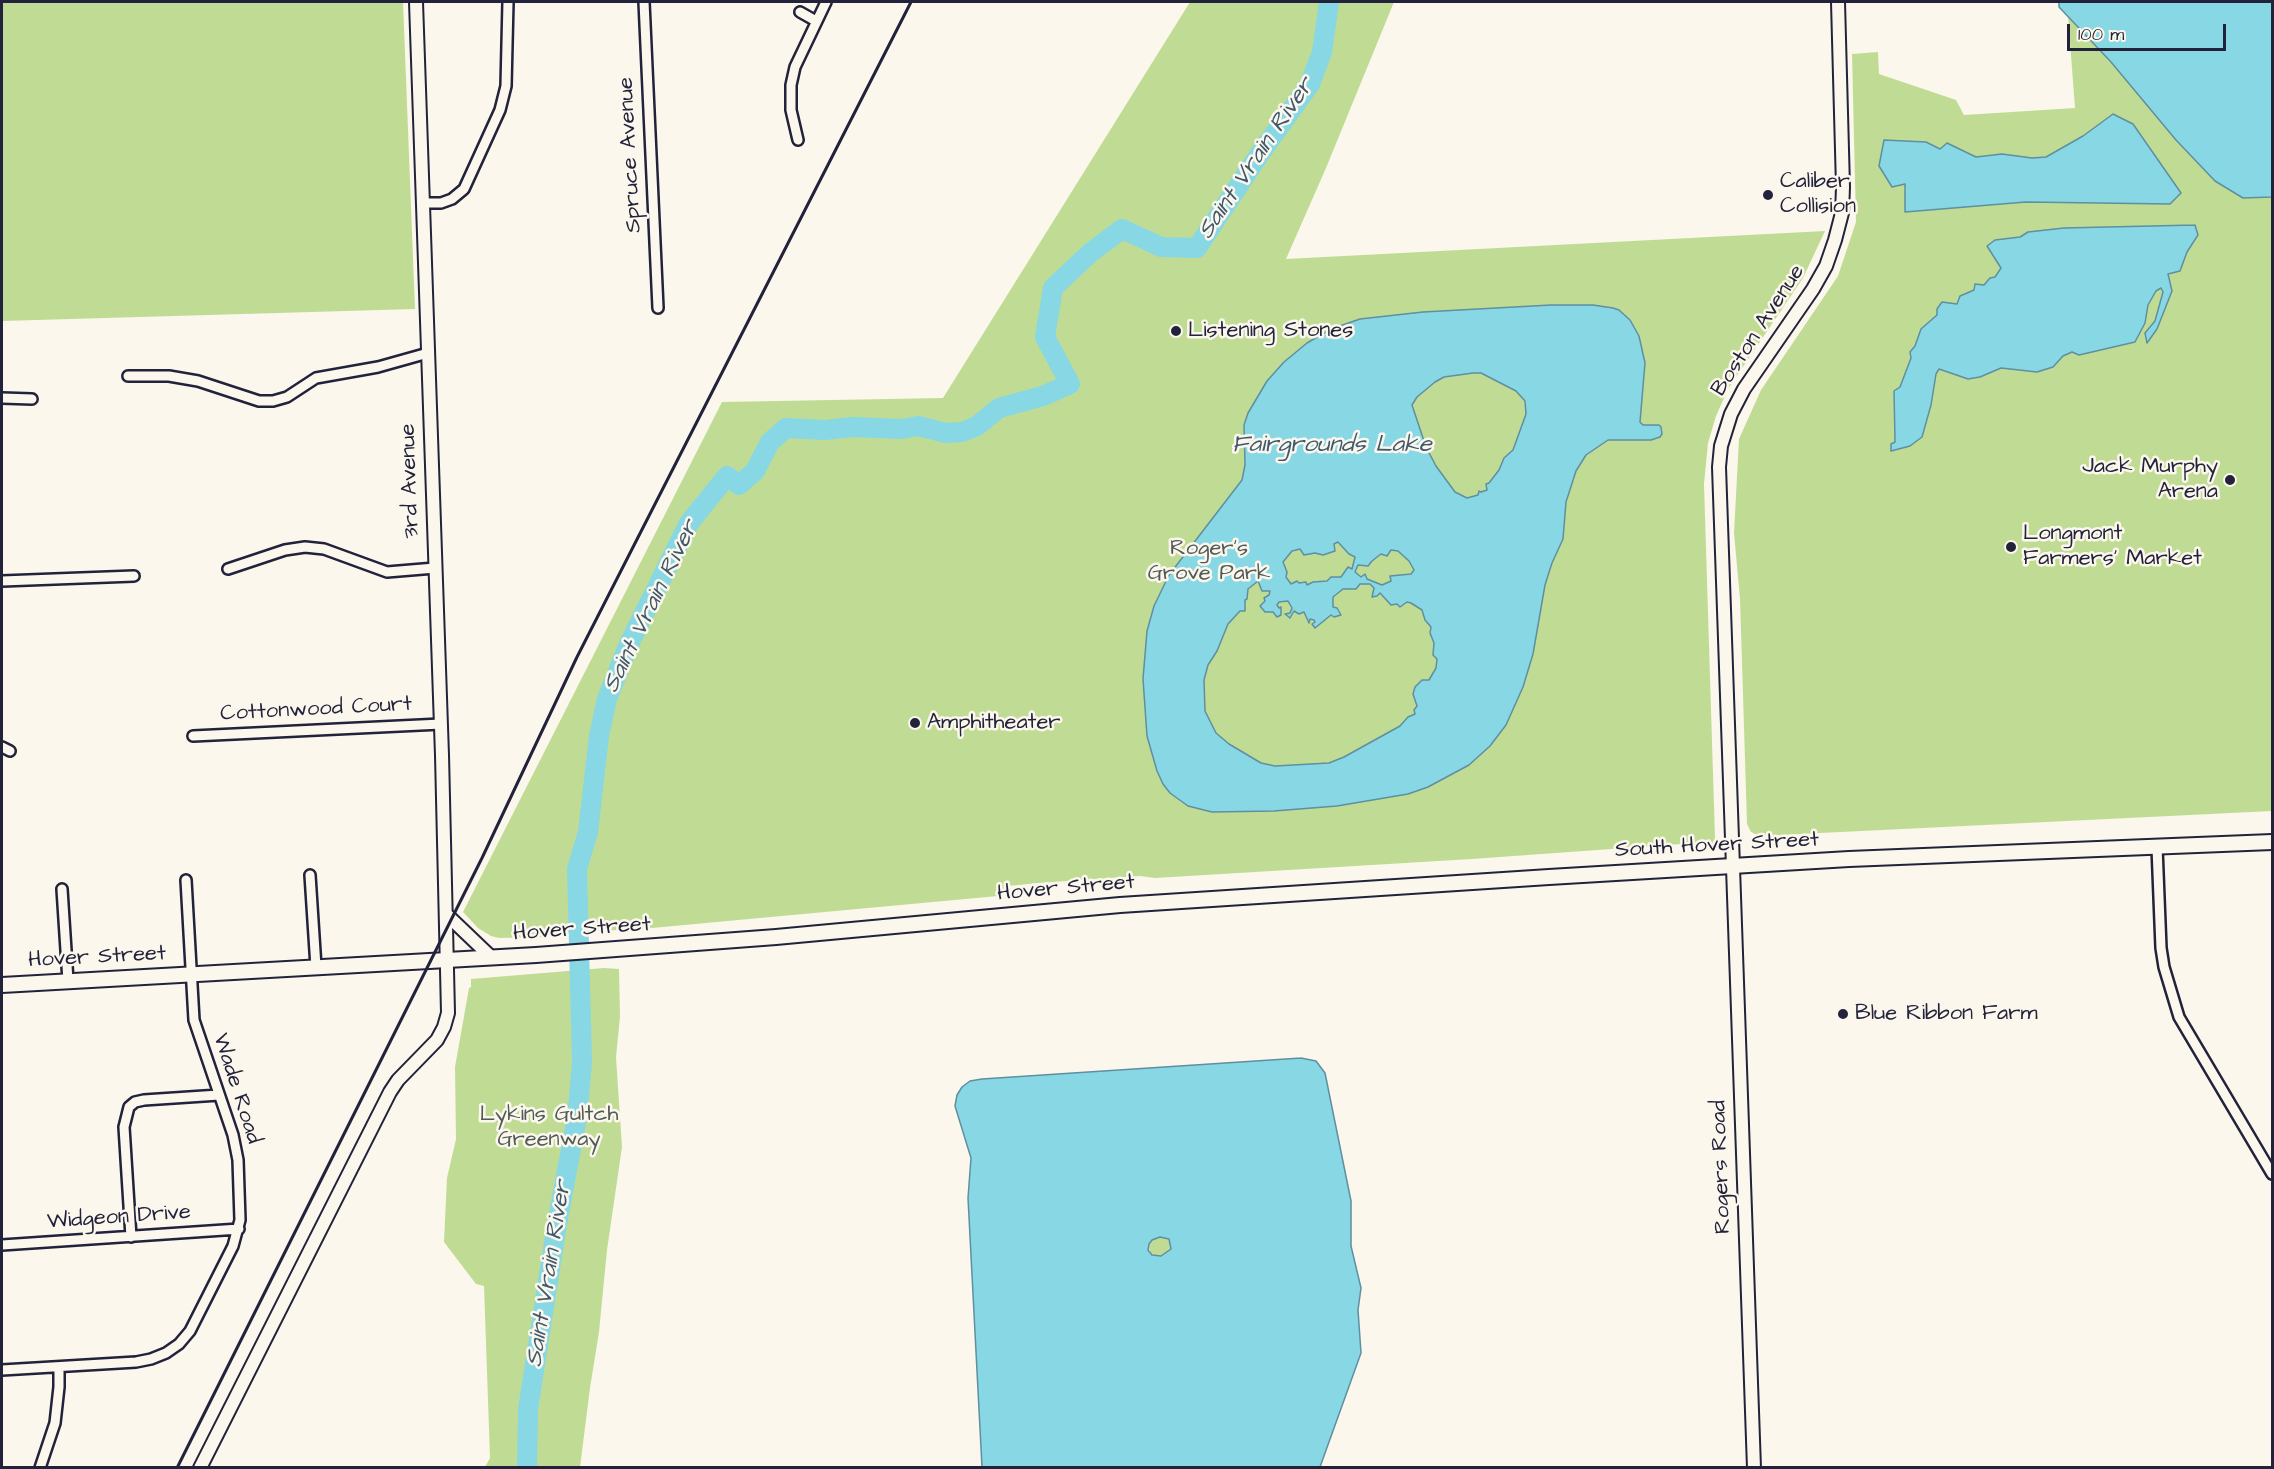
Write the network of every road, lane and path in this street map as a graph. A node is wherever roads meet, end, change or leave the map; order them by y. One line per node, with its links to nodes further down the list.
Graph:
1 (416, 2): 9 (street, 3rd Avenue)
2 (508, 2): 9 (street)
3 (644, 2): 10 (street, Spruce Avenue)
4 (826, 2): 7 (street)
5 (1838, 2): 23 (street, Boston Avenue)
6 (800, 12): 7 (street)
7 (816, 21): 8 (street)
8 (798, 140)
9 (422, 203): 11 (street, 3rd Avenue)
10 (658, 308)
11 (428, 352): 12 (street); 15 (street, 3rd Avenue)
12 (128, 376)
13 (2, 398): 14 (street)
14 (32, 399)
15 (435, 568): 16 (street); 19 (street, 3rd Avenue)
16 (228, 569)
17 (134, 576): 18 (street)
18 (2, 581)
19 (441, 724): 20 (street, Cottonwood Court); 28 (street, 3rd Avenue)
20 (193, 736)
21 (2272, 842): 22 (main road, South Hover Street)
22 (2157, 847): 23 (main road, South Hover Street); 36 (street)
23 (1732, 865): 27 (main road, South Hover Street); 44 (street, Rogers Road)
24 (310, 874): 31 (street)
25 (186, 880): 32 (street, Wade Road)
26 (62, 890): 33 (street)
27 (1164, 902): 29 (main road, Hover Street)
28 (446, 914): 29 (street); 30 (street, 3rd Avenue)
29 (491, 957): 30 (main road, Hover Street)
30 (447, 960): 31 (main road, Hover Street); 43 (street, 3rd Avenue)
31 (316, 967): 32 (main road, Hover Street)
32 (191, 974): 33 (main road, Hover Street); 35 (street, Wade Road)
33 (68, 981): 34 (main road, Hover Street)
34 (2, 985)
35 (219, 1095): 37 (street, Wade Road); 38 (street)
36 (2272, 1174)
37 (238, 1229): 38 (street, Widgeon Drive); 40 (street, Wade Road)
38 (131, 1237): 39 (street, Widgeon Drive)
39 (2, 1245)
40 (58, 1367): 41 (street, Wade Road); 42 (street)
41 (2, 1370)
42 (40, 1467)
43 (200, 1467)
44 (1754, 1467)

